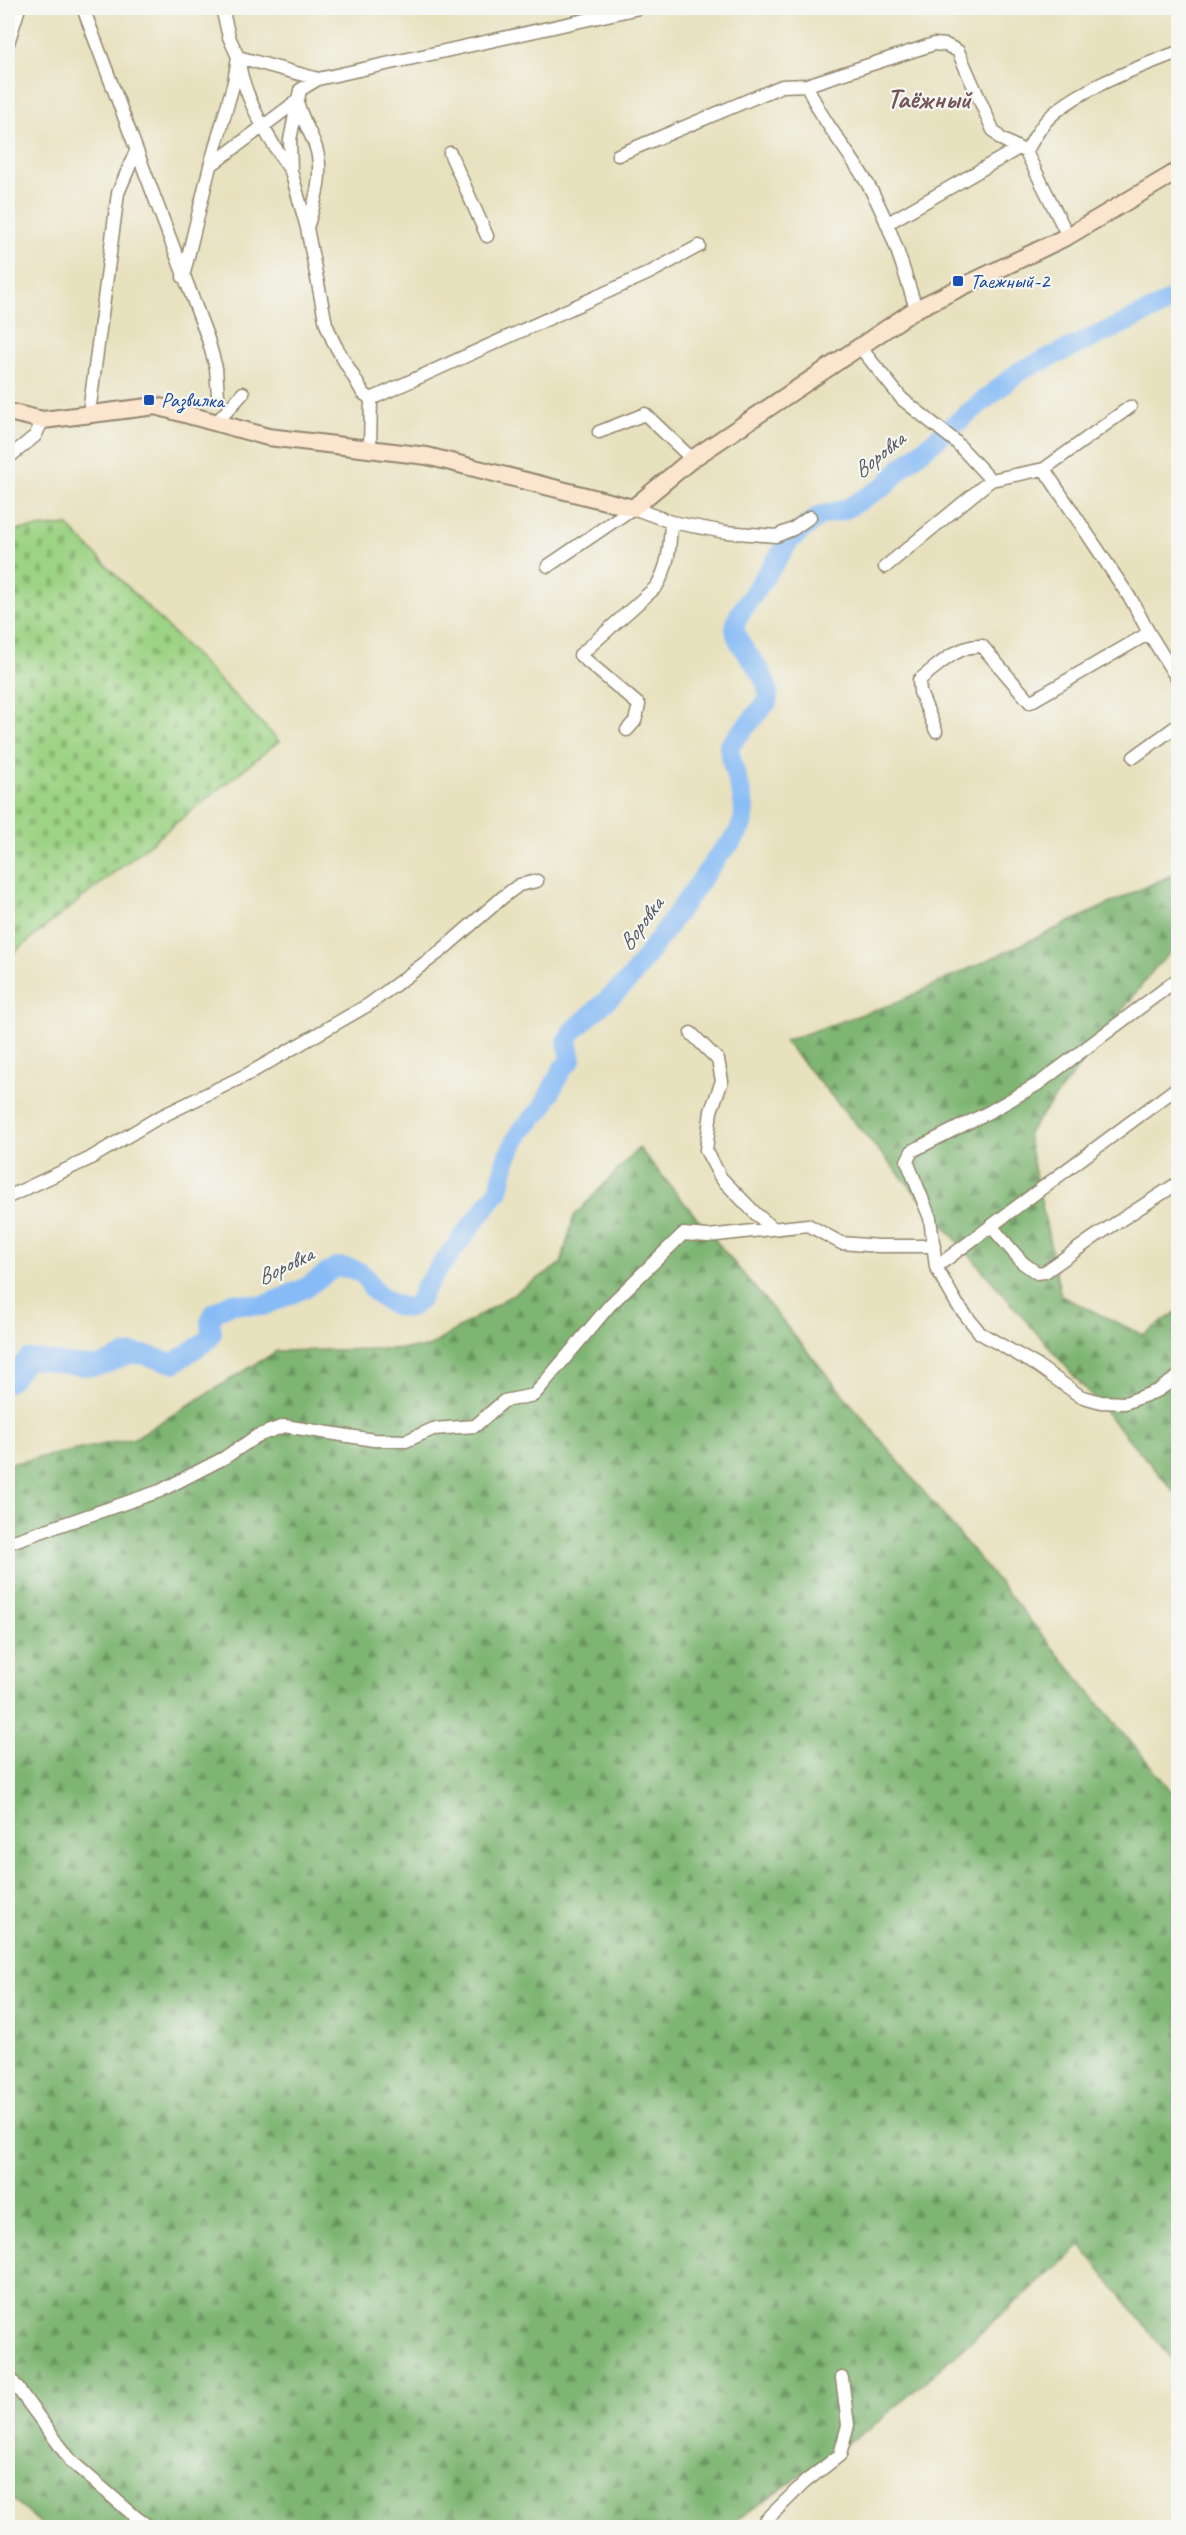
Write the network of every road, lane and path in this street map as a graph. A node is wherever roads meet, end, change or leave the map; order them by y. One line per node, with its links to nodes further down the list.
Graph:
1 (19, 8): 5 (street)
2 (83, 8): 13 (street)
3 (639, 8): 8 (street)
4 (225, 10): 7 (street)
5 (8, 43)
6 (1179, 52): 12 (street)
7 (238, 57): 8 (street); 11 (street); 16 (street)
8 (318, 79): 10 (street)
9 (807, 85): 12 (street); 15 (street); 19 (street)
10 (297, 101): 11 (street); 17 (street); 20 (street)
11 (263, 125): 16 (street); 17 (street)
12 (1022, 150): 19 (street); 22 (street)
13 (136, 151): 24 (street); 32 (street)
14 (450, 153): 21 (street)
15 (618, 155)
16 (210, 166): 24 (street)
17 (291, 171): 20 (street)
18 (1179, 171): 22 (street)
19 (888, 223): 25 (street)
20 (307, 228): 29 (street)
21 (487, 236)
22 (1068, 236): 25 (street)
23 (699, 246): 29 (street)
24 (183, 277): 28 (street)
25 (916, 309): 26 (street)
26 (859, 346): 38 (street); 40 (street)
27 (243, 393): 34 (street)
28 (218, 396)
29 (371, 399): 36 (street)
30 (1130, 407): 39 (street)
31 (8, 412): 33 (street)
32 (89, 413): 33 (street); 34 (street)
33 (43, 420): 37 (street)
34 (216, 423): 36 (street)
35 (599, 432): 38 (street)
36 (370, 449): 41 (street)
37 (8, 458)
38 (692, 459): 41 (street)
39 (1044, 469): 40 (street); 46 (street)
40 (991, 480): 45 (street)
41 (633, 508): 43 (street); 44 (street)
42 (810, 517): 43 (street)
43 (671, 522): 49 (street)
44 (548, 566)
45 (885, 567)
46 (1149, 633): 47 (street); 50 (street)
47 (1179, 680)
48 (1179, 725): 51 (street)
49 (627, 730)
50 (936, 731)
51 (1134, 756)
52 (537, 881): 57 (street)
53 (1179, 979): 60 (street)
54 (691, 1033): 59 (street)
55 (1179, 1087): 58 (street)
56 (1179, 1183): 58 (street)
57 (8, 1197)
58 (991, 1226): 61 (street)
59 (773, 1228): 60 (street); 63 (street)
60 (934, 1246): 61 (street)
61 (936, 1268): 62 (street)
62 (1179, 1377)
63 (8, 1543)
64 (8, 2375): 66 (street)
65 (842, 2378): 67 (street)
66 (151, 2528)
67 (758, 2528)

